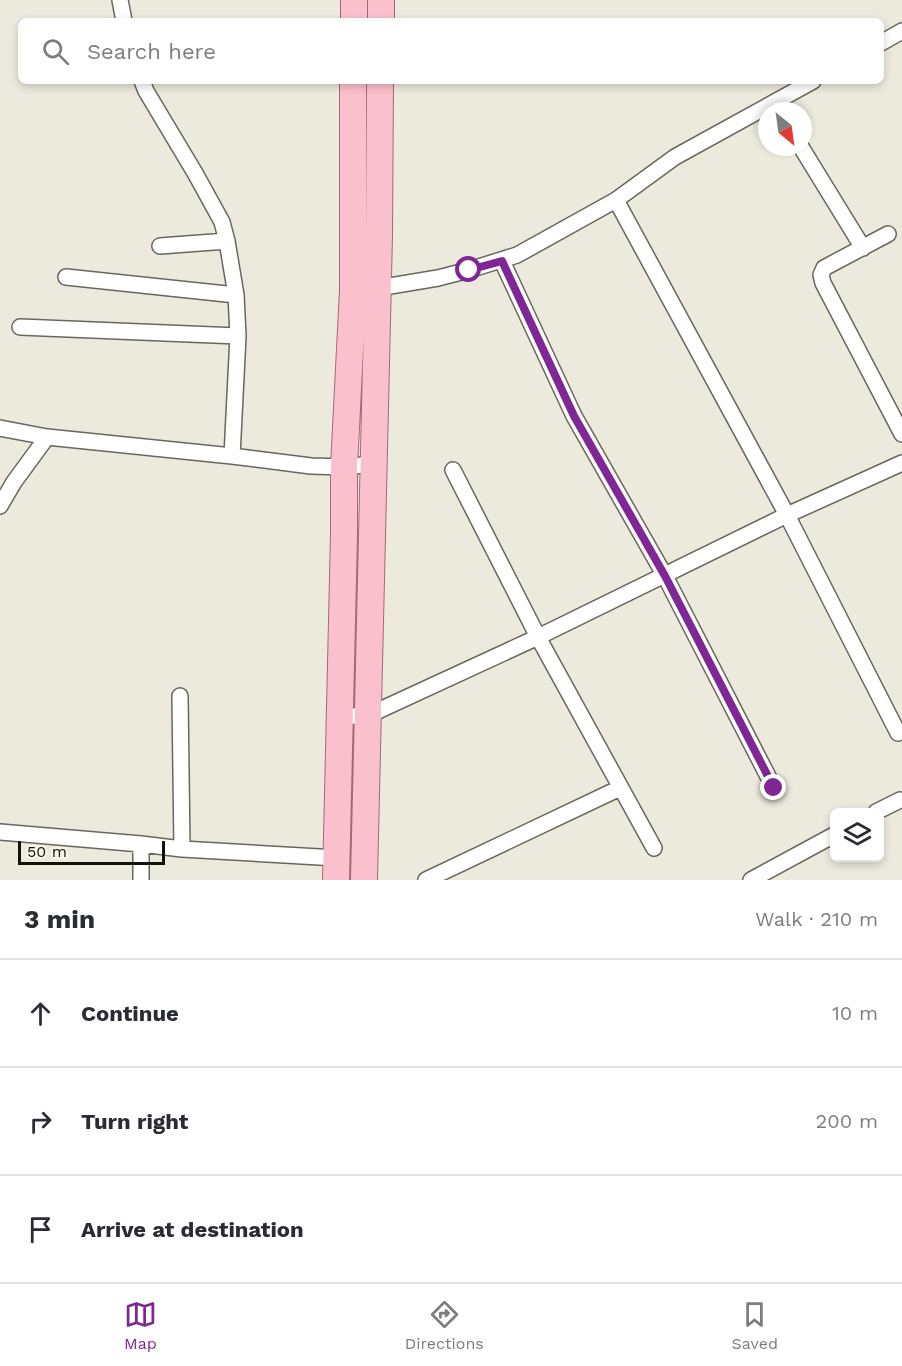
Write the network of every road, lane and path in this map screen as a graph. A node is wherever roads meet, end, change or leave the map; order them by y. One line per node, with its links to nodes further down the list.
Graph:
1 (120, 0): 4 (street)
2 (354, 0): 5 (main road)
3 (381, 0): 6 (main road)
4 (123, 18)
5 (354, 18)
6 (381, 18)
7 (902, 31): 8 (street)
8 (884, 41)
9 (143, 84): 18 (street)
10 (353, 84): 33 (main road)
11 (381, 84): 23 (main road)
12 (809, 84): 13 (street)
13 (783, 102)
14 (758, 116): 16 (street)
15 (807, 156): 20 (street)
16 (616, 200): 21 (street); 36 (street)
17 (888, 234): 20 (street)
18 (227, 241): 19 (street); 24 (street)
19 (160, 246)
20 (863, 248): 28 (street)
21 (502, 261): 23 (street); 37 (street)
22 (66, 277): 24 (street)
23 (378, 288): 32 (main road)
24 (236, 295): 26 (street)
25 (20, 327): 26 (street)
26 (238, 336): 30 (street)
27 (0, 428): 29 (street)
28 (902, 434)
29 (47, 437): 30 (street); 35 (street)
30 (232, 456): 33 (street)
31 (902, 463): 36 (street)
32 (373, 464): 33 (street); 40 (main road)
33 (344, 467): 41 (main road)
34 (453, 470): 38 (street)
35 (0, 506)
36 (787, 515): 37 (street); 42 (street)
37 (665, 576): 38 (street); 44 (street)
38 (538, 637): 40 (street); 43 (street)
39 (180, 696): 51 (street)
40 (369, 715): 41 (street); 54 (main road)
41 (341, 717): 52 (main road)
42 (898, 733)
43 (620, 788): 50 (street); 55 (street)
44 (774, 788)
45 (900, 800): 46 (street)
46 (884, 809)
47 (0, 832): 49 (street)
48 (830, 837): 56 (street)
49 (141, 844): 51 (street); 53 (street)
50 (654, 848)
51 (182, 849): 52 (street)
52 (337, 869)
53 (141, 880)
54 (364, 880)
55 (426, 880)
56 (751, 880)

